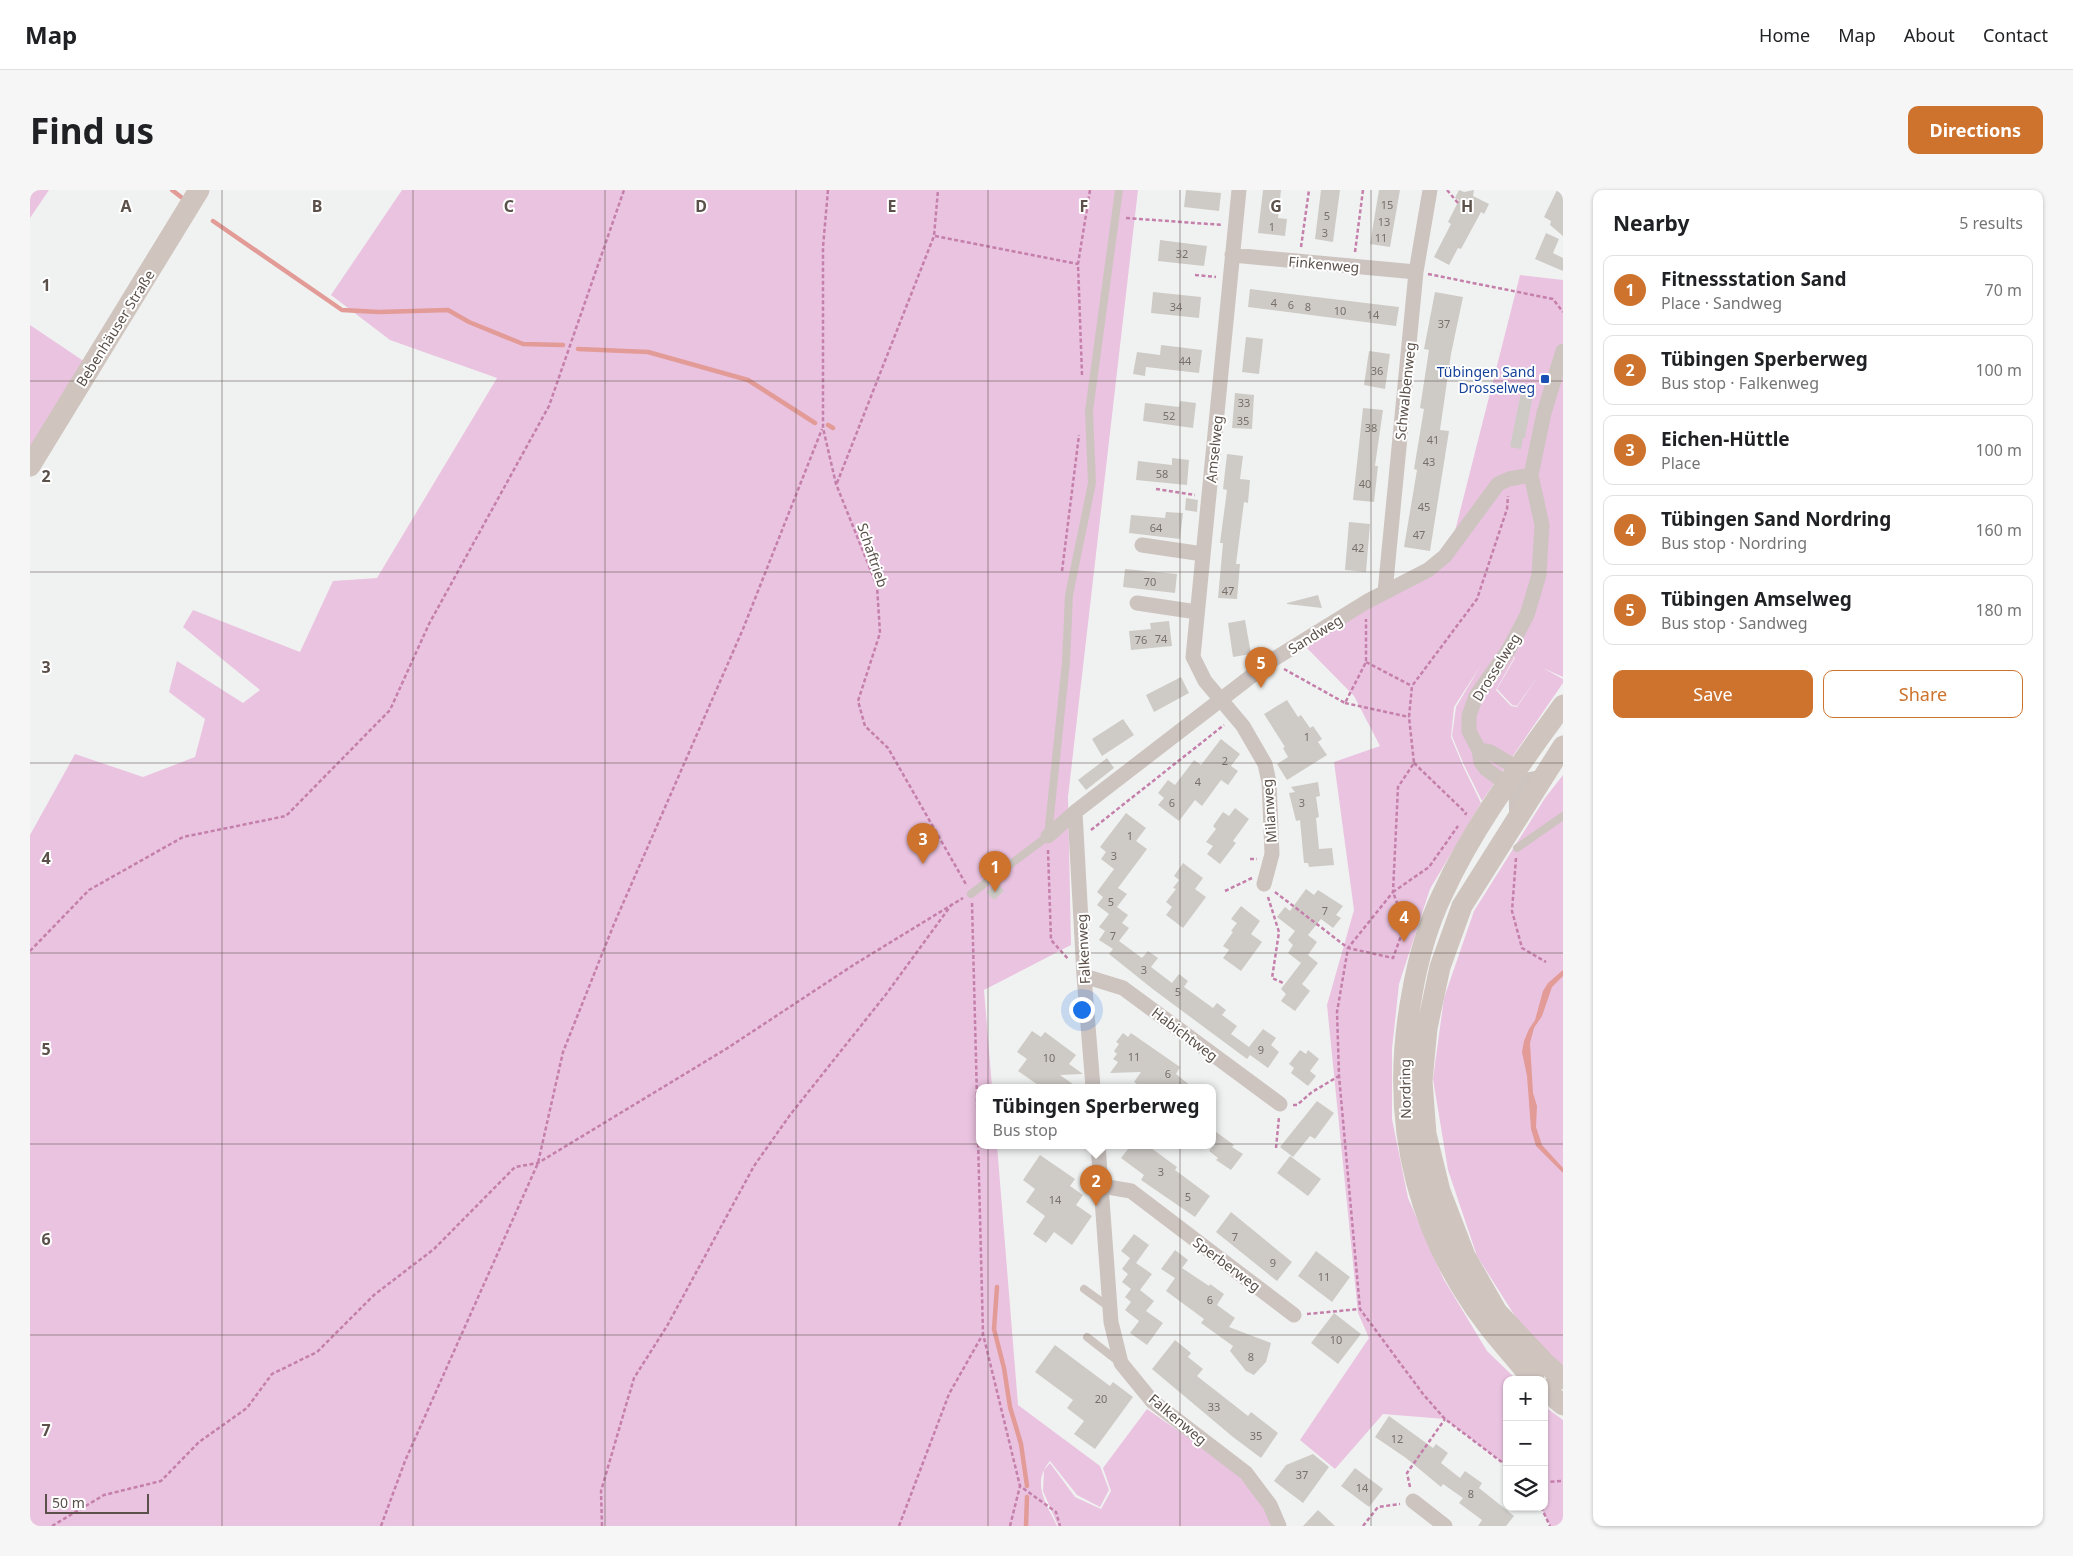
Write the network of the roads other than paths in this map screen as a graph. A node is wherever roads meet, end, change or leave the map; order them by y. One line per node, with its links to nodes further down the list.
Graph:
1 (199, 190): 8 (street, Bebenhäuser Straße)
2 (1119, 190): 23 (lane)
3 (1239, 190): 5 (street, Amselweg)
4 (1430, 190): 6 (street, Schwalbenweg)
5 (1232, 255): 6 (street, Finkenweg); 11 (street, Amselweg)
6 (1416, 272): 12 (street, Schwalbenweg)
7 (1563, 351): 9 (street, Drosselweg)
8 (30, 466)
9 (1531, 474): 12 (street, Sandweg); 19 (street, Drosselweg)
10 (1142, 545): 11 (street)
11 (1203, 554): 14 (street, Amselweg)
12 (1385, 592): 15 (street, Sandweg)
13 (1137, 603): 14 (street)
14 (1197, 612): 15 (street, Amselweg)
15 (1221, 700): 20 (street, Sandweg); 25 (street, Milanweg)
16 (1563, 705): 19 (street, Nordring)
17 (1563, 746): 18 (street, Nordring)
18 (1543, 777): 19 (street); 22 (street, Nordring)
19 (1514, 778): 22 (street, Nordring); 37 (street, Nordring)
20 (1075, 812): 23 (street, Sandweg); 27 (street, Falkenweg)
21 (1563, 816): 24 (lane)
22 (1517, 817): 38 (street, Nordring)
23 (1048, 836): 26 (lane)
24 (1517, 848)
25 (1266, 876)
26 (972, 894)
27 (1084, 976): 28 (street, Falkenweg); 29 (street, Habichtweg)
28 (1093, 1084)
29 (1280, 1104)
30 (1098, 1149): 31 (street, Falkenweg)
31 (1102, 1186): 33 (street, Falkenweg); 34 (street, Sperberweg)
32 (1084, 1289): 33 (lane)
33 (1110, 1308): 36 (street, Falkenweg)
34 (1294, 1315)
35 (1087, 1337): 36 (lane)
36 (1122, 1363): 42 (street, Falkenweg)
37 (1530, 1376)
38 (1563, 1379)
39 (1548, 1392): 40 (street)
40 (1563, 1405)
41 (1414, 1501): 43 (street)
42 (1279, 1526)
43 (1446, 1526)

